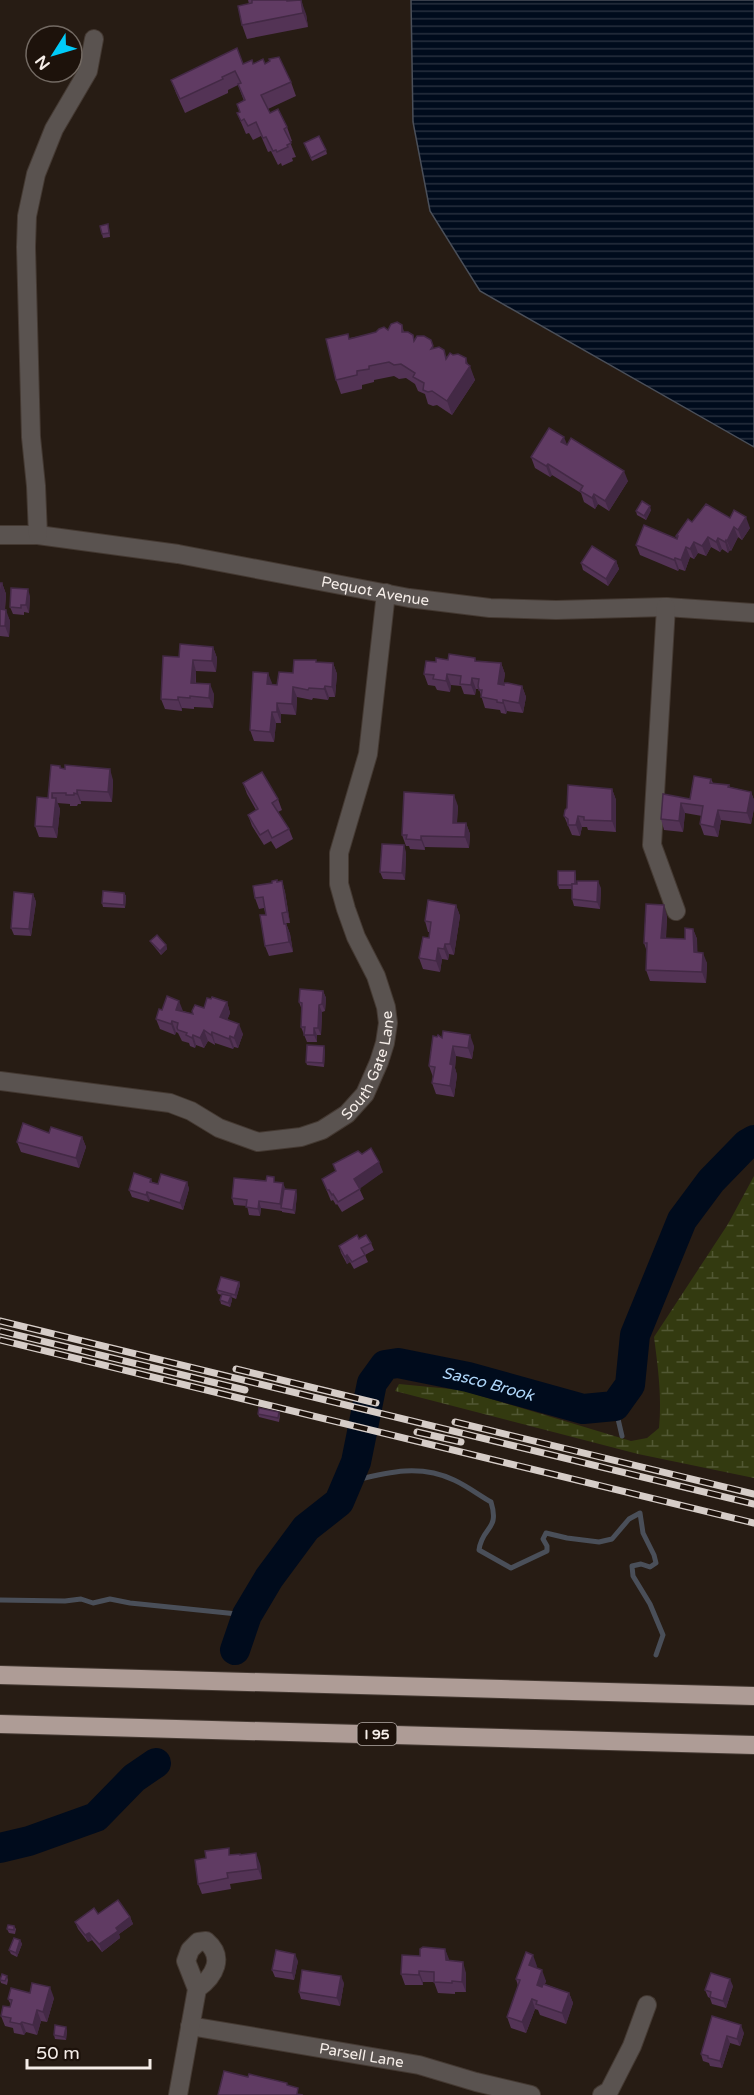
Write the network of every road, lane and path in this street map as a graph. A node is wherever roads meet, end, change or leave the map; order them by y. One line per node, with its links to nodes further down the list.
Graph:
1 (94, 39): 2 (street)
2 (38, 535): 3 (street, Pequot Avenue); 4 (street, Pequot Avenue)
3 (0, 536)
4 (386, 593): 5 (street, Pequot Avenue); 8 (street, South Gate Lane)
5 (666, 607): 6 (street, Pequot Avenue); 7 (street)
6 (754, 613)
7 (676, 911)
8 (0, 1081)
9 (0, 1675): 10 (highway)
10 (754, 1696)
11 (0, 1724): 12 (highway, I 95)
12 (754, 1745)
13 (197, 1989): 15 (street)
14 (647, 2005): 18 (street)
15 (190, 2026): 16 (street); 17 (street, Parsell Lane)
16 (178, 2095)
17 (531, 2095)
18 (603, 2095)

